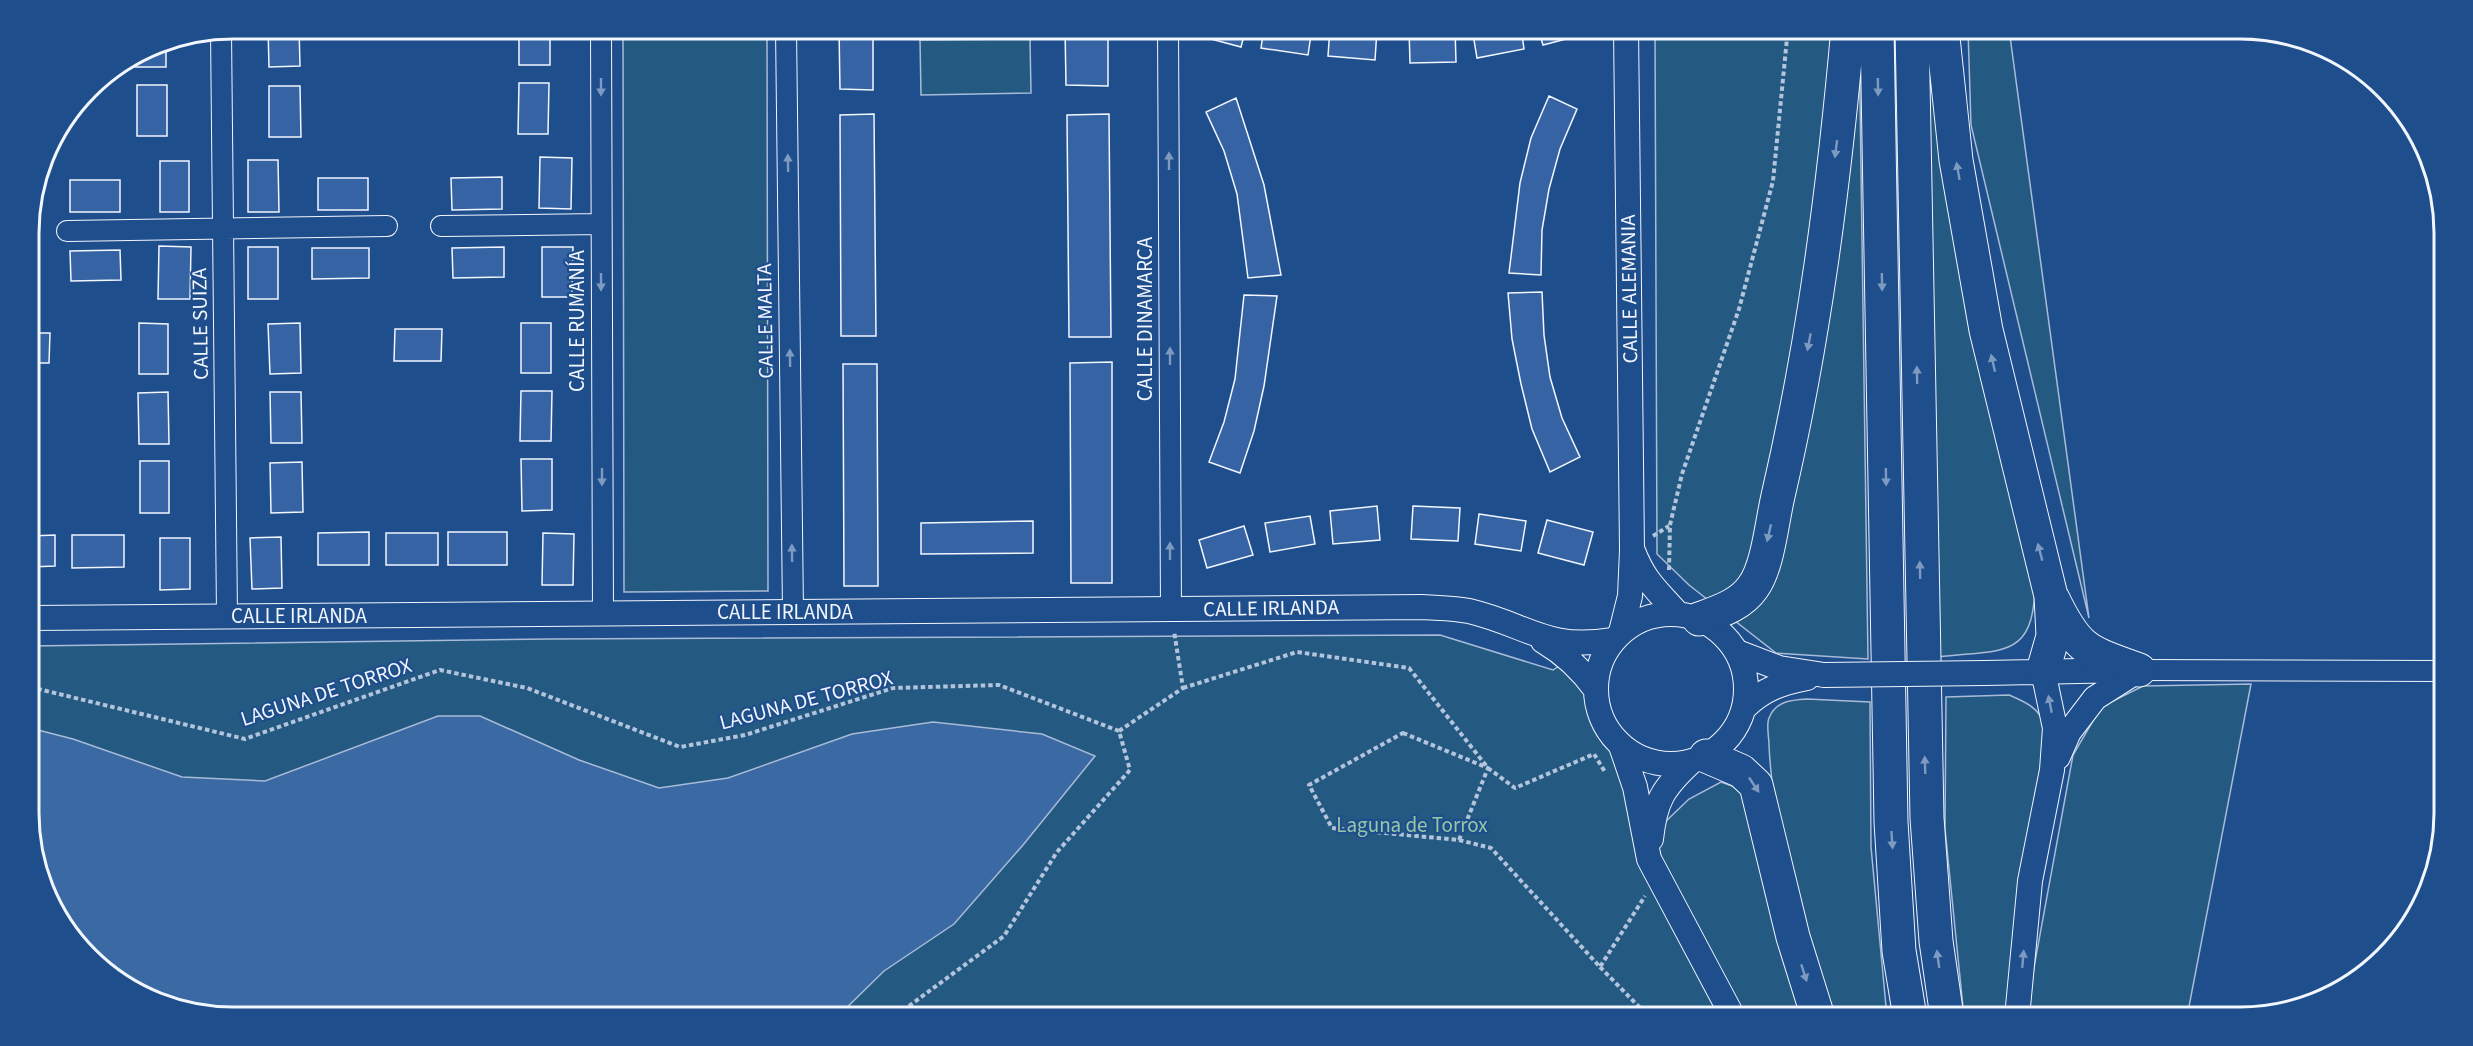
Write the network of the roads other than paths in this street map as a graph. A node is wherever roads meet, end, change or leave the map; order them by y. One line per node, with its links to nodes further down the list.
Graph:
1 (601, 39): 10 (street, CALLE RUMANÍA, one-way to 10)
2 (786, 39): 18 (street, CALLE MALTA, one-way to 2)
3 (1168, 39): 17 (street, CALLE DINAMARCA, one-way to 3)
4 (1626, 39): 15 (street, CALLE ALEMANIA)
5 (1847, 39): 19 (highway, one-way to 19)
6 (1877, 39): 38 (highway, one-way to 38)
7 (1912, 39): 39 (highway, one-way to 7)
8 (1943, 39): 16 (highway, one-way to 8)
9 (221, 40): 13 (street, CALLE SUIZA)
10 (601, 224): 12 (street); 20 (street, CALLE RUMANÍA, one-way to 20)
11 (387, 226): 13 (street)
12 (441, 226)
13 (223, 230): 14 (street); 21 (street, CALLE SUIZA)
14 (67, 231)
15 (1632, 550): 19 (street, CALLE ALEMANIA); 24 (street, CALLE ALEMANIA)
16 (2051, 596): 26 (highway); 27 (highway)
17 (1170, 609): 18 (street, CALLE IRLANDA); 23 (street, CALLE IRLANDA)
18 (793, 612): 20 (street, CALLE IRLANDA)
19 (1682, 612): 24 (street); 25 (street)
20 (603, 614): 21 (street, CALLE IRLANDA)
21 (227, 616): 22 (street, CALLE IRLANDA)
22 (39, 618)
23 (1536, 636): 24 (street, CALLE IRLANDA); 30 (street, CALLE IRLANDA)
24 (1617, 636): 30 (street)
25 (1737, 652): 29 (street); 31 (street)
26 (2139, 670): 27 (street); 28 (street); 34 (street)
27 (2043, 671): 29 (street, bridge); 34 (street, one-way to 27)
28 (2434, 671)
29 (1824, 675): 31 (street)
30 (1596, 690): 32 (street)
31 (1744, 707): 33 (street)
32 (1622, 746): 33 (street); 35 (street)
33 (1699, 759): 35 (street); 37 (highway, one-way to 37)
34 (2052, 771): 40 (street, one-way to 34)
35 (1649, 875): 36 (street)
36 (1727, 1007)
37 (1815, 1007)
38 (1908, 1007)
39 (1946, 1007)
40 (2018, 1007)

